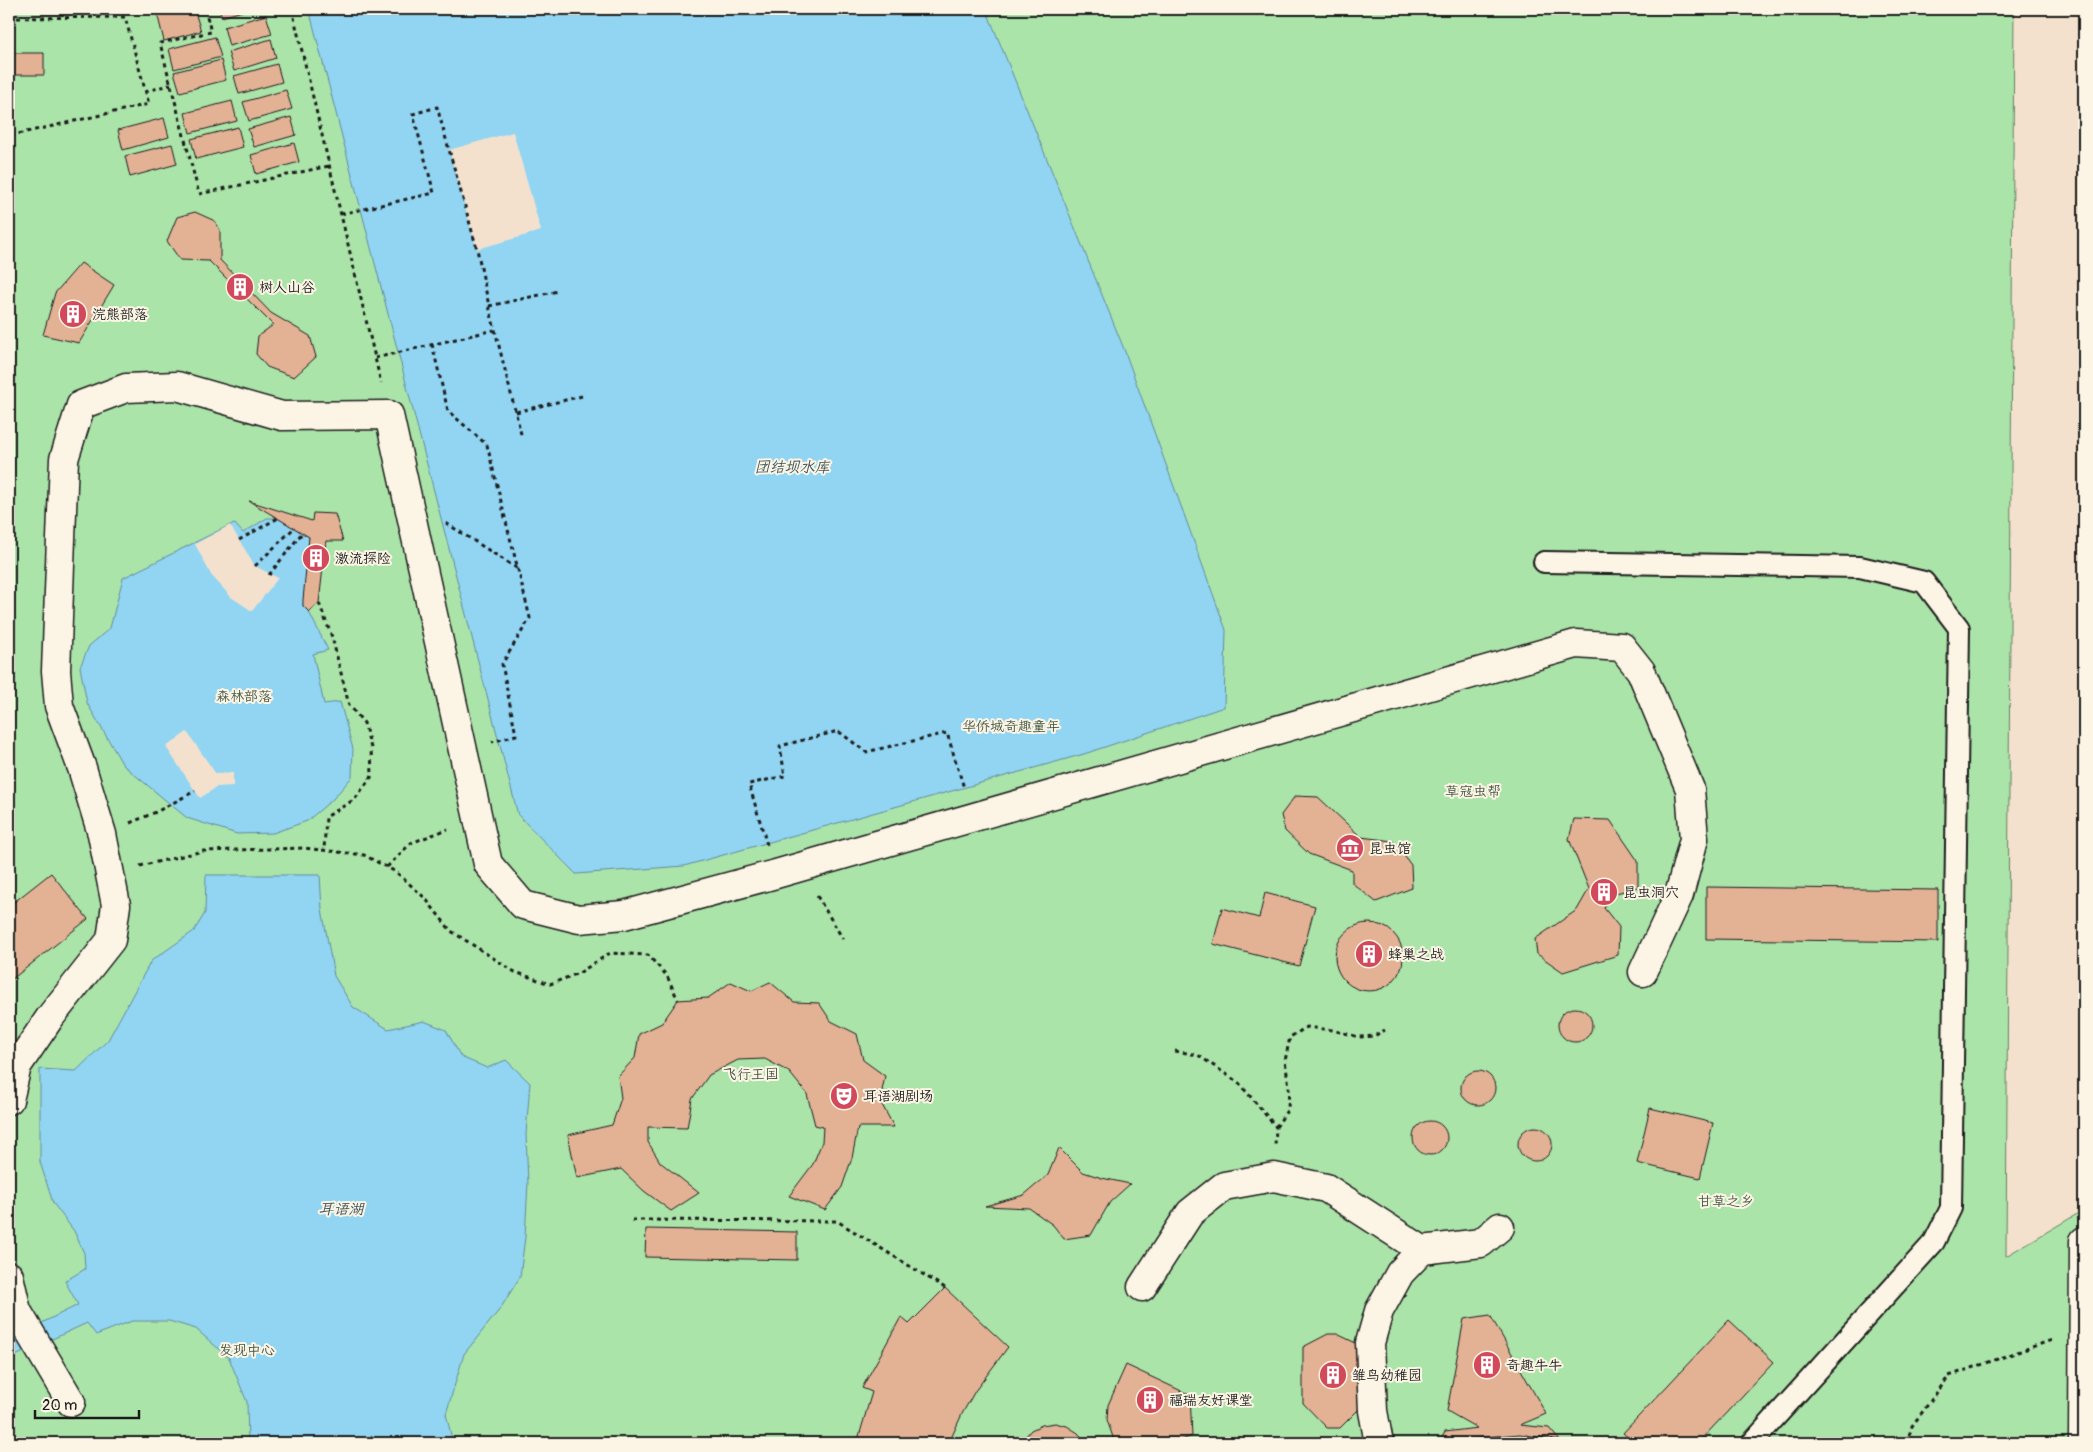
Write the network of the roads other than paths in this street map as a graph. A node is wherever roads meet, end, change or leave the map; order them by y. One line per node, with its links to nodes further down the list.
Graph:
1 (1544, 562): 12 (lane)
2 (1643, 972): 3 (street)
3 (9, 1100)
4 (1500, 1227): 6 (street)
5 (2084, 1241): 9 (street)
6 (1422, 1250): 8 (street); 11 (street)
7 (9, 1276): 10 (street)
8 (1142, 1288)
9 (2084, 1349): 13 (street)
10 (72, 1402)
11 (1379, 1443)
12 (1752, 1443)
13 (2083, 1443)

